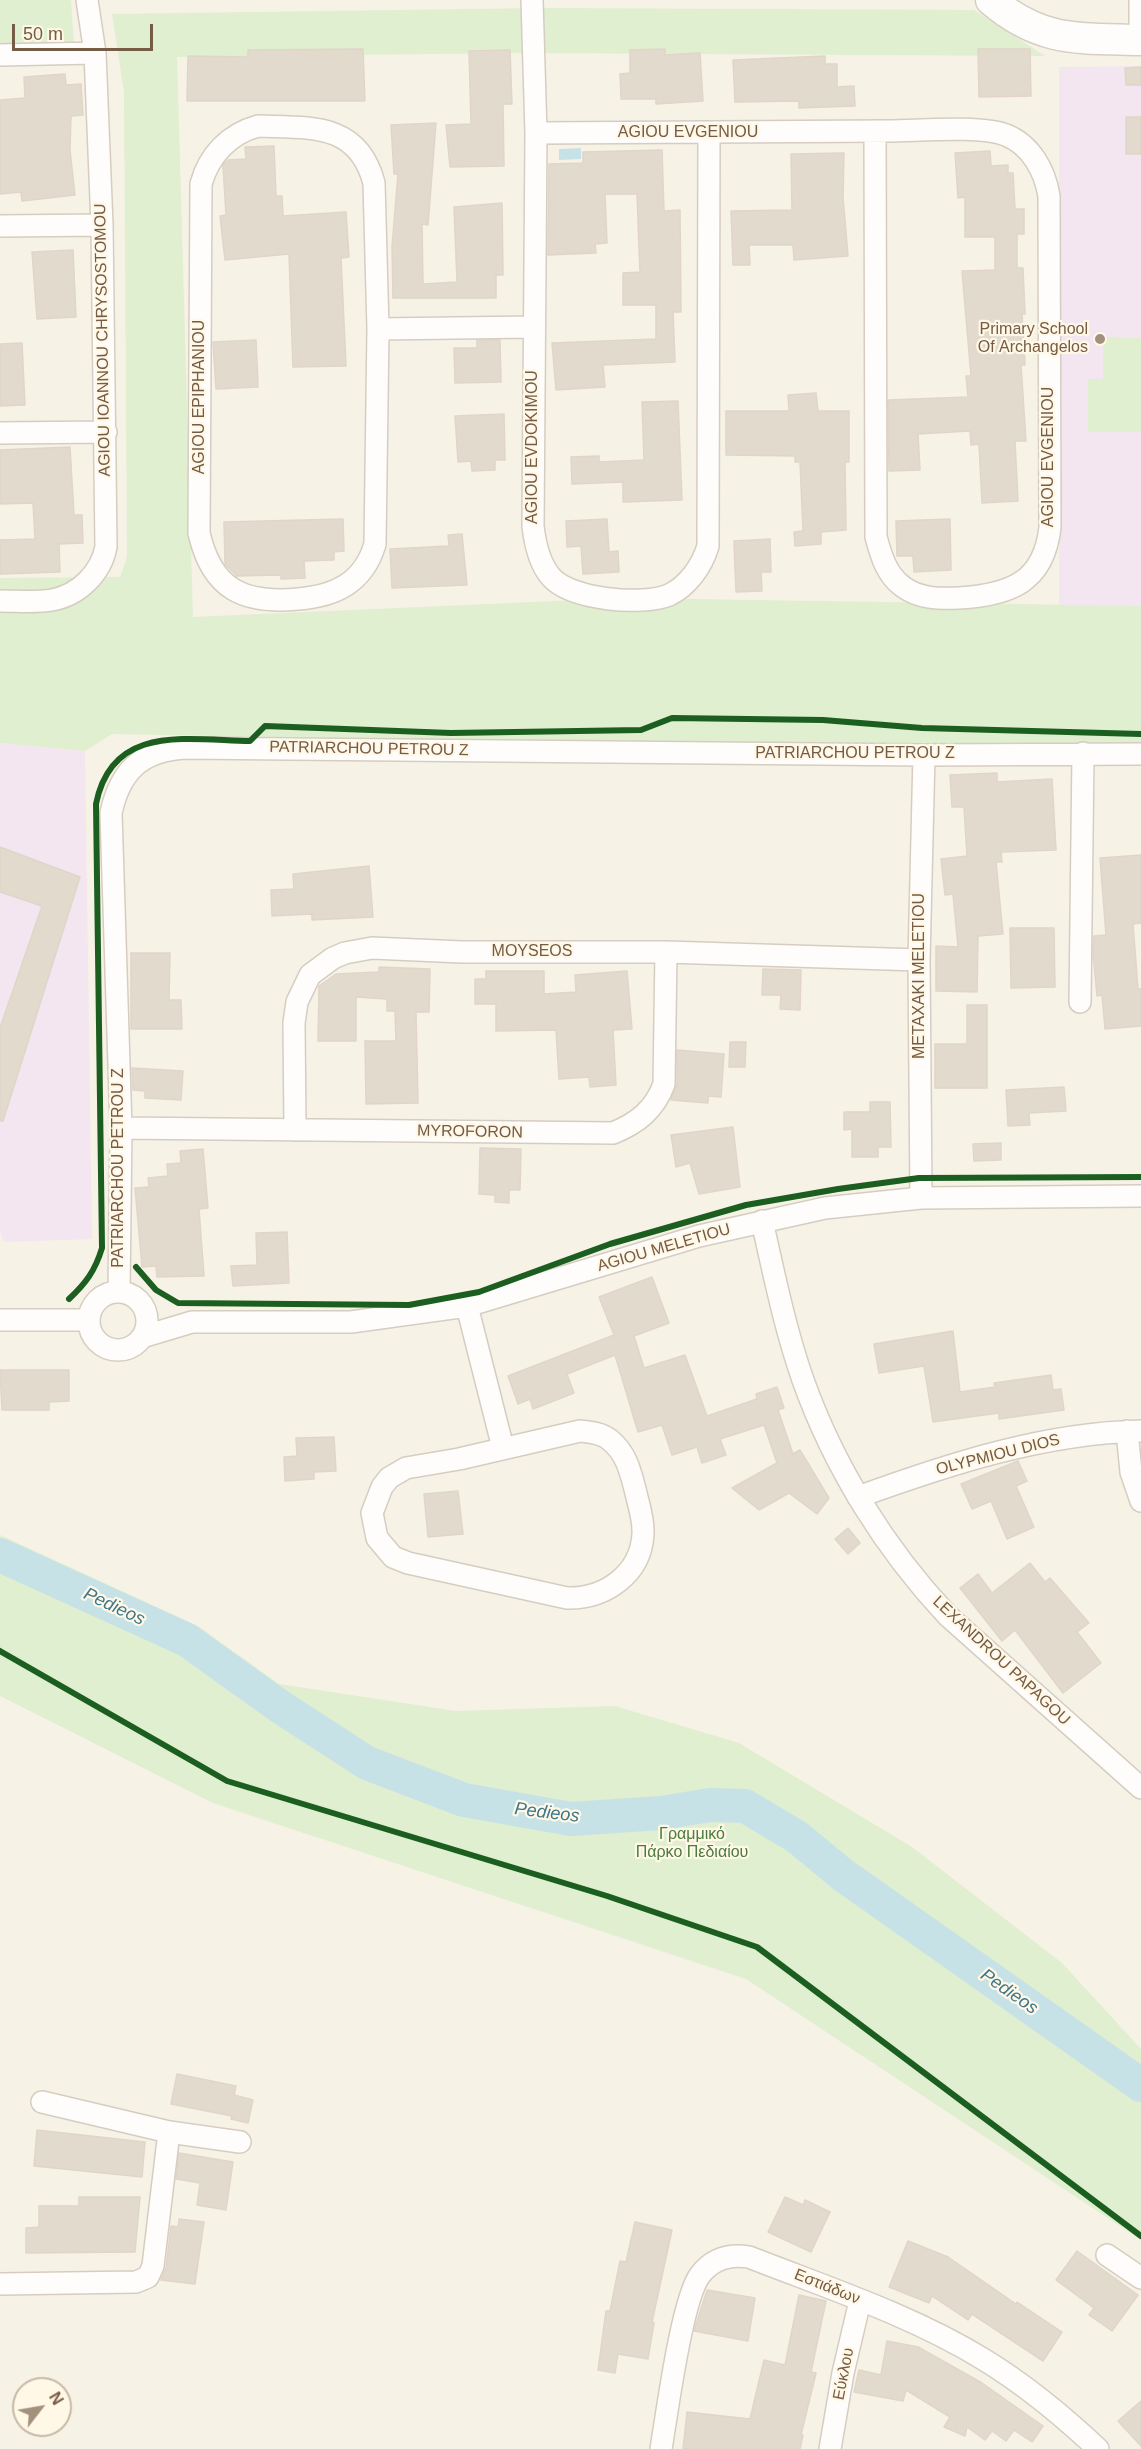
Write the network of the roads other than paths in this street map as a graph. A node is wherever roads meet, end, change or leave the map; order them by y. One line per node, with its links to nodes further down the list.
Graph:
1 (87, 0): 6 (street, AGIOU IOANNOU CHRYSOSTOMOU)
2 (532, 0): 9 (street, AGIOU EVDOKIMOU)
3 (991, 0): 5 (street)
4 (1140, 0): 5 (street)
5 (1141, 40)
6 (95, 53): 7 (street); 11 (street, AGIOU IOANNOU CHRYSOSTOMOU)
7 (0, 55)
8 (875, 131): 8 (street, AGIOU EVGENIOU); 10 (street, AGIOU EVGENIOU)
9 (536, 133): 10 (street, AGIOU EVGENIOU); 13 (street, AGIOU EVDOKIMOU)
10 (710, 133): 13 (street, AGIOU EVDOKIMOU)
11 (102, 225): 12 (street); 15 (street, AGIOU IOANNOU CHRYSOSTOMOU)
12 (0, 226)
13 (533, 327): 14 (street)
14 (378, 329): 14 (street, AGIOU EPIPHANIOU)
15 (106, 432): 16 (street); 17 (street, AGIOU IOANNOU CHRYSOSTOMOU)
16 (0, 433)
17 (0, 601)
18 (1083, 753): 19 (street, PATRIARCHOU PETROU Z); 20 (street, PATRIARCHOU PETROU Z); 23 (street)
19 (1141, 754)
20 (924, 755): 22 (street, METAXAKI MELETIOU); 24 (street, PATRIARCHOU PETROU Z)
21 (666, 952): 22 (street, MOYSEOS); 25 (street, MOYSEOS); 25 (street, MYROFORON)
22 (920, 960): 27 (street, METAXAKI MELETIOU)
23 (1080, 1002)
24 (121, 1128): 25 (street, MYROFORON); 29 (street, PATRIARCHOU PETROU Z)
25 (295, 1130)
26 (1141, 1196): 27 (street, AGIOU MELETIOU)
27 (921, 1198): 28 (street, AGIOU MELETIOU)
28 (762, 1221): 31 (street, AGIOU MELETIOU); 38 (street, LEXANDROU PAPAGOU)
29 (119, 1292): 30 (street); 33 (street)
30 (142, 1304): 34 (street, AGIOU MELETIOU); 35 (street)
31 (466, 1306): 34 (street, AGIOU MELETIOU); 37 (street)
32 (0, 1320): 33 (street)
33 (88, 1320): 35 (street)
34 (192, 1322): 35 (street, AGIOU MELETIOU)
35 (142, 1337)
36 (1134, 1431): 38 (street, OLYPMIOU DIOS); 39 (street)
37 (502, 1448): 37 (street)
38 (858, 1497): 40 (street, LEXANDROU PAPAGOU)
39 (1141, 1501)
40 (1141, 1788)
41 (42, 2102): 42 (street)
42 (169, 2132): 43 (street); 46 (street)
43 (240, 2142)
44 (1107, 2255): 45 (street)
45 (1141, 2278)
46 (0, 2284)
47 (860, 2301): 48 (street, Εστιάδων); 49 (street, Εύκλου); 50 (street, Εστιάδων)
48 (661, 2449)
49 (830, 2449)
50 (1098, 2449)

